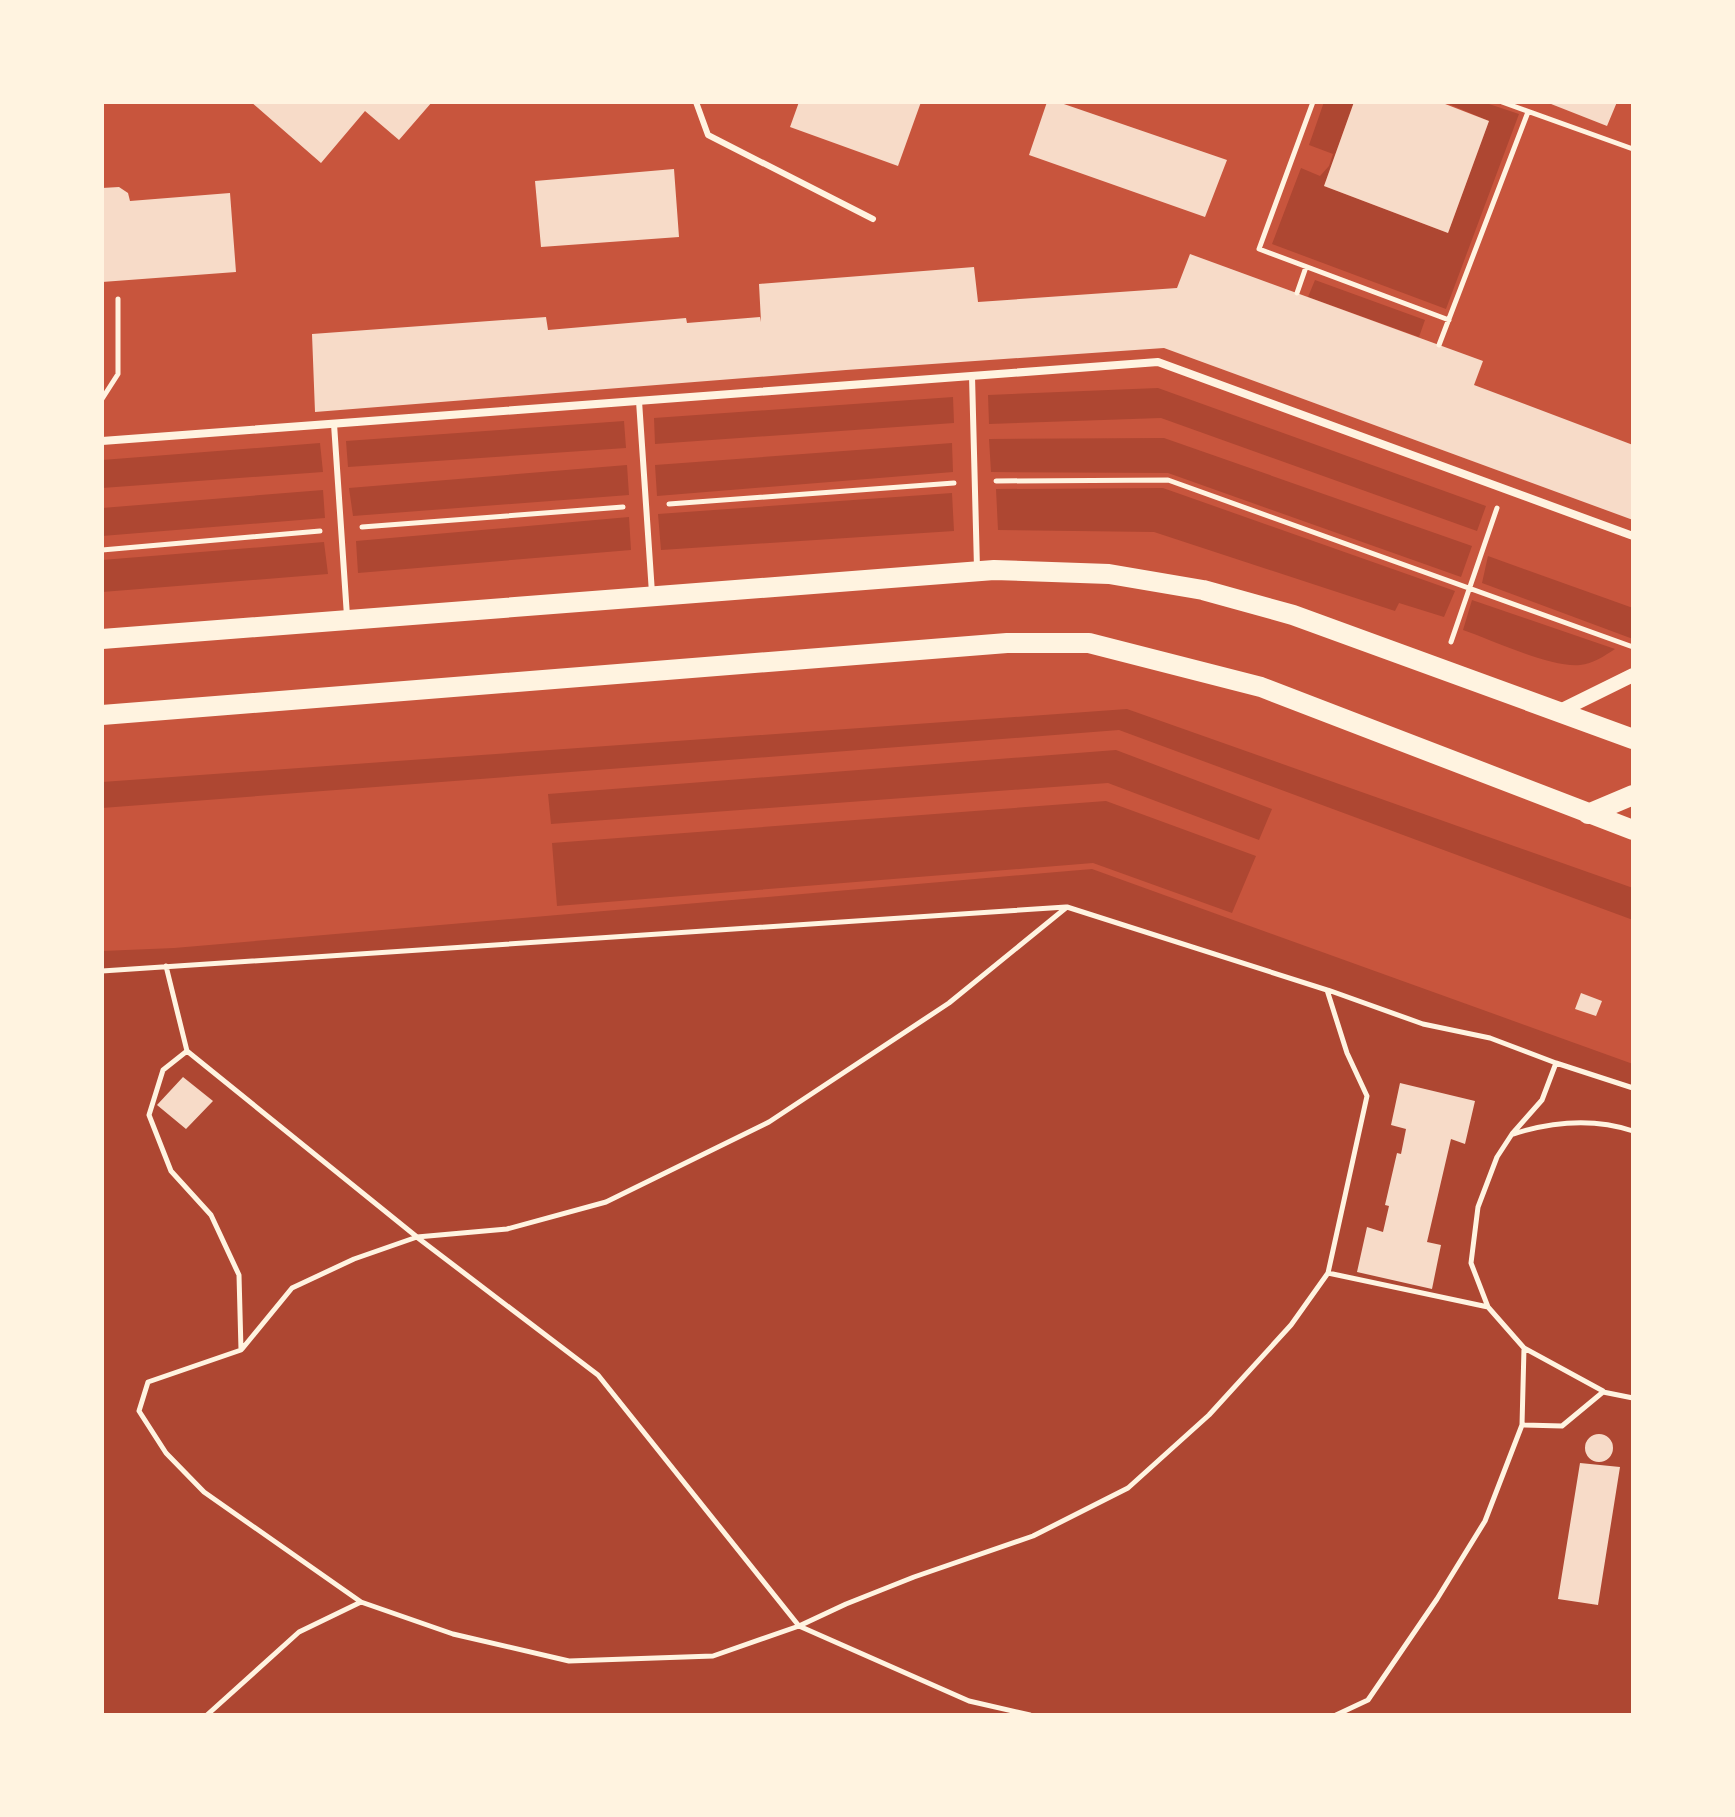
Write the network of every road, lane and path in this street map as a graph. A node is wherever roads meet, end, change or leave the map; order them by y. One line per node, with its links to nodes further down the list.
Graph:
1 (696, 102): 6 (lane)
2 (1313, 102): 7 (path)
3 (1502, 102): 4 (path)
4 (1528, 112): 5 (path); 10 (path)
5 (1633, 149)
6 (873, 219)
7 (1306, 267): 8 (path); 10 (path)
8 (1297, 293)
9 (118, 299): 13 (path)
10 (1449, 320): 11 (path)
11 (1439, 345)
12 (972, 376): 14 (street); 17 (lane); 18 (street)
13 (102, 399)
14 (639, 401): 15 (street); 19 (lane)
15 (334, 424): 16 (street); 20 (lane)
16 (102, 441)
17 (976, 481): 19 (path); 23 (lane); 24 (path)
18 (1504, 490): 21 (street); 24 (path)
19 (646, 505): 20 (path); 25 (lane)
20 (342, 529): 22 (path); 26 (lane)
21 (1633, 536)
22 (102, 550)
23 (977, 571): 25 (main road); 29 (main road)
24 (1470, 589): 28 (path); 29 (path)
25 (652, 596): 26 (main road)
26 (347, 620): 27 (main road)
27 (102, 639)
28 (1633, 647)
29 (1442, 670): 31 (main road)
30 (1633, 675): 31 (street)
31 (1558, 712): 33 (main road)
32 (102, 715): 35 (main road)
33 (1633, 739)
34 (1633, 795): 35 (main road)
35 (1588, 814): 36 (main road)
36 (1633, 830)
37 (1067, 907): 38 (path); 40 (path); 46 (path)
38 (166, 966): 39 (path); 41 (path)
39 (102, 971)
40 (1327, 990): 42 (path); 47 (path)
41 (187, 1051): 46 (path); 50 (path)
42 (1556, 1063): 43 (path); 45 (path)
43 (1633, 1088)
44 (1633, 1131): 45 (path)
45 (1512, 1134): 48 (path)
46 (417, 1237): 50 (path); 55 (path)
47 (1328, 1273): 48 (path); 55 (path)
48 (1488, 1307): 49 (path)
49 (1524, 1348): 51 (path); 53 (path)
50 (241, 1350): 54 (path)
51 (1603, 1392): 52 (path); 53 (path)
52 (1633, 1398)
53 (1522, 1425): 58 (path)
54 (361, 1602): 55 (path); 56 (path)
55 (799, 1626): 57 (path)
56 (207, 1715)
57 (1030, 1715)
58 (1336, 1715)

